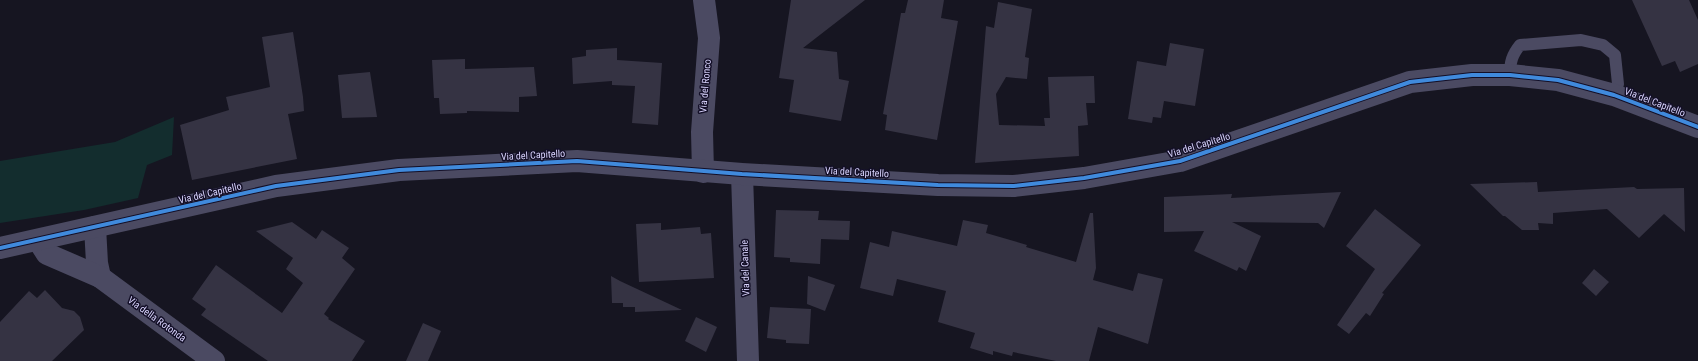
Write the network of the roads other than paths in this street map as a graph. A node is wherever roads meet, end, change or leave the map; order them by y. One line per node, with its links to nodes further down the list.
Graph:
1 (704, 0): 5 (street, Via del Ronco)
2 (1510, 75): 3 (street, Via del Capitello); 3 (lane); 6 (street, Via del Capitello)
3 (1614, 95): 4 (street, Via del Capitello)
4 (1698, 127)
5 (703, 172): 6 (street, Via del Capitello); 7 (street, Via del Capitello)
6 (742, 174): 12 (street, Via del Canale)
7 (95, 228): 8 (street, Via del Capitello); 10 (street)
8 (38, 240): 9 (street, Via del Capitello); 10 (street, Via della Rotonda)
9 (0, 248)
10 (100, 277): 11 (street, Via della Rotonda)
11 (214, 361)
12 (748, 361)

